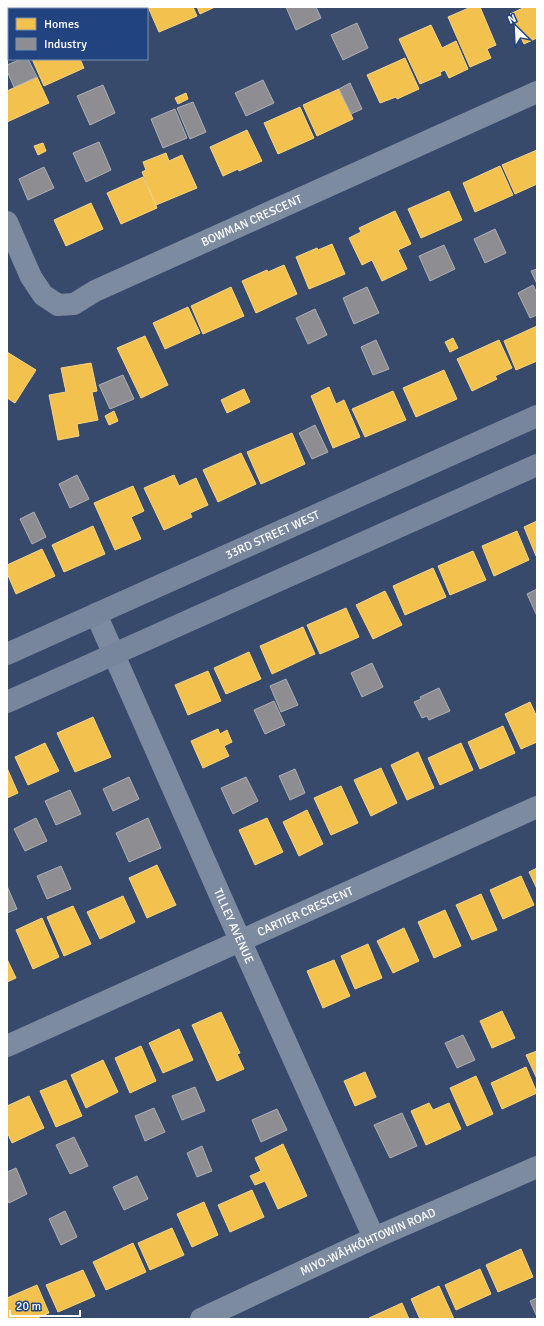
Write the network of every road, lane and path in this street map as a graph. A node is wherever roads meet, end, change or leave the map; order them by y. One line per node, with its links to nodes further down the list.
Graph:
1 (537, 92): 2 (street, BOWMAN CRESCENT)
2 (7, 222)
3 (537, 416): 5 (main road, 33RD STREET WEST)
4 (537, 465): 7 (main road)
5 (96, 614): 6 (main road, 33RD STREET WEST); 7 (street, TILLEY AVENUE)
6 (7, 654)
7 (113, 655): 8 (main road); 10 (street, TILLEY AVENUE)
8 (7, 702)
9 (537, 807): 10 (street, CARTIER CRESCENT)
10 (241, 941): 11 (street, CARTIER CRESCENT); 13 (street, TILLEY AVENUE)
11 (7, 1046)
12 (537, 1167): 13 (street, MIYO-WÂHKÔHTOWIN ROAD)
13 (374, 1238): 14 (street, MIYO-WÂHKÔHTOWIN ROAD)
14 (201, 1319)

